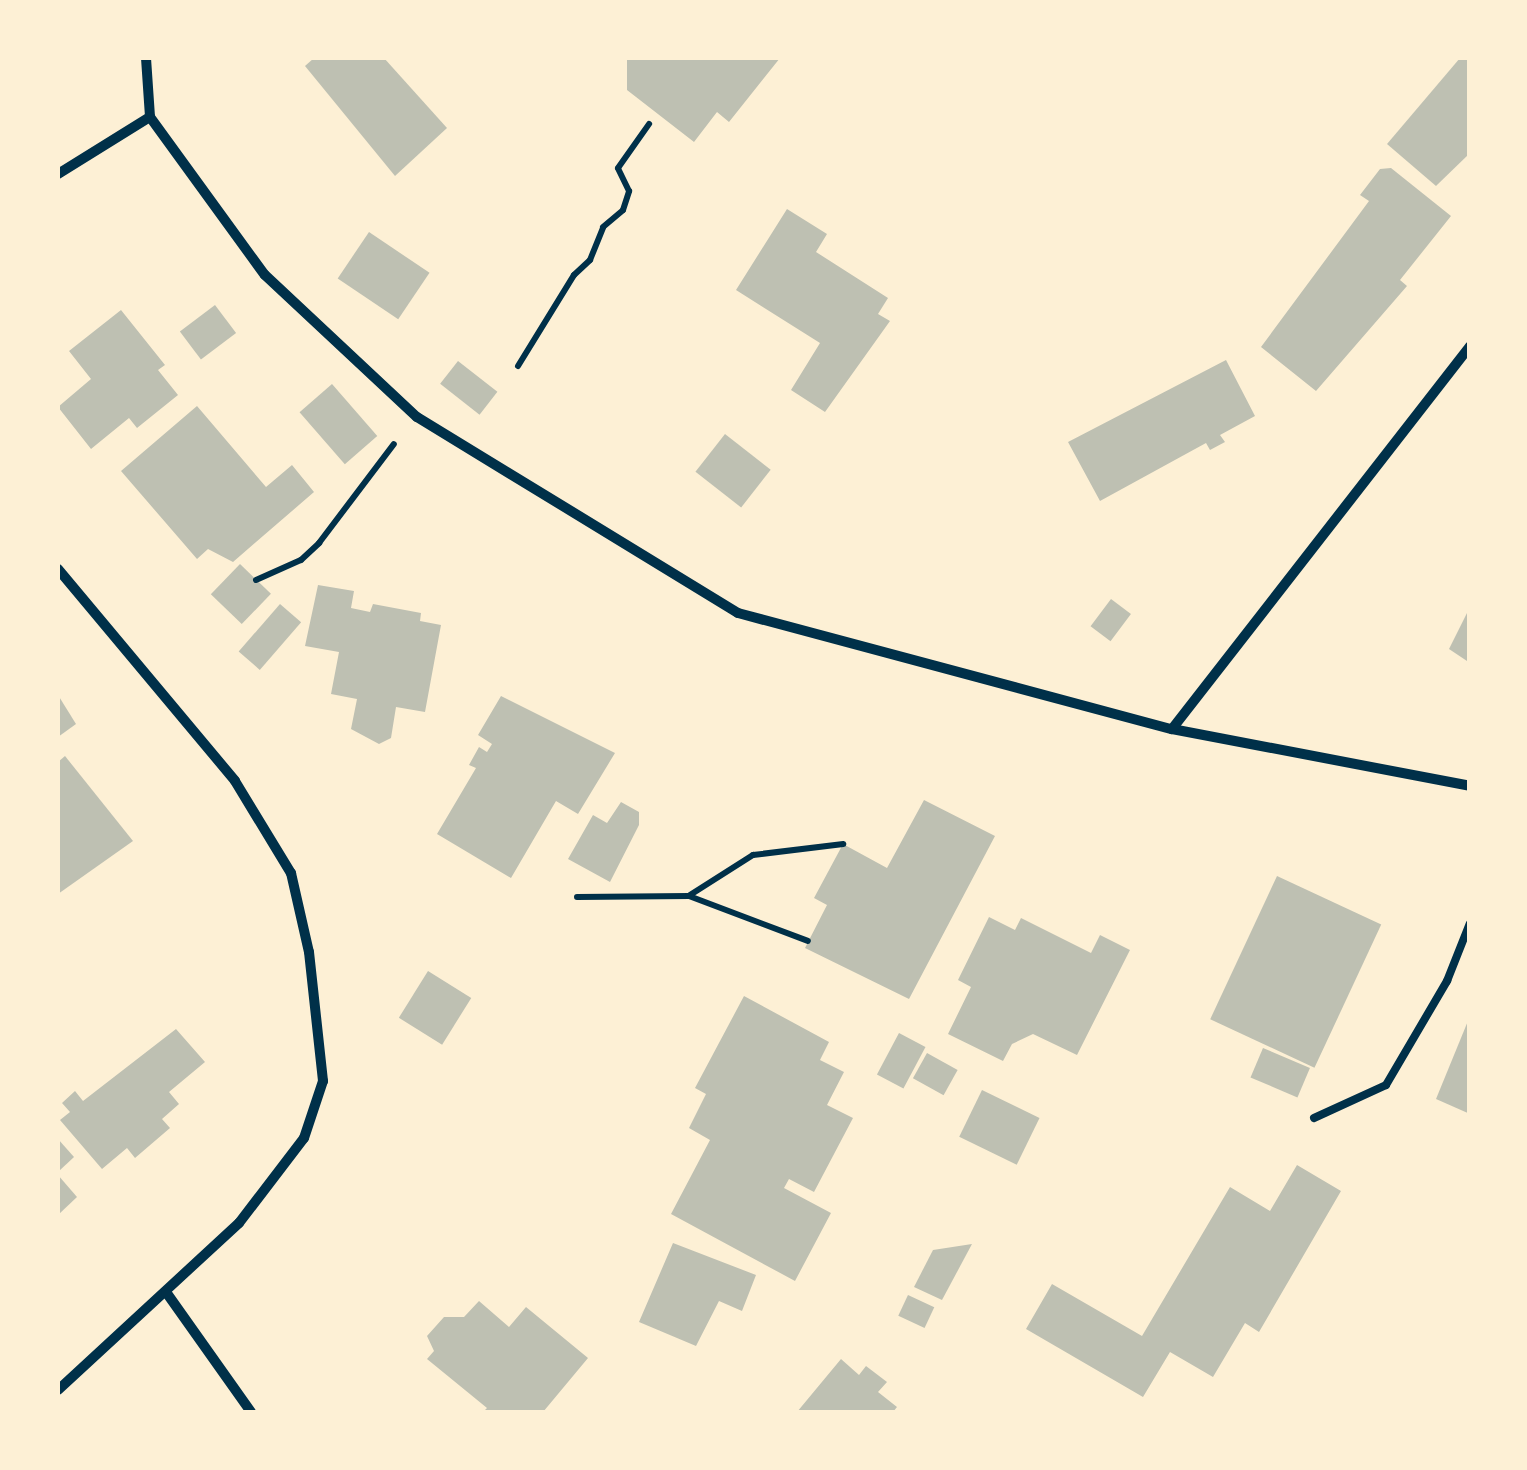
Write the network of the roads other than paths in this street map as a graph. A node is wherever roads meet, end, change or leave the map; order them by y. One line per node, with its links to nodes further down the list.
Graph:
1 (146, 58): 2 (street)
2 (150, 117): 3 (street); 6 (street)
3 (58, 174)
4 (1470, 346): 6 (street)
5 (58, 569): 10 (street)
6 (1172, 728): 7 (street)
7 (1470, 786)
8 (1470, 923): 9 (lane)
9 (1314, 1118)
10 (166, 1292): 11 (street); 12 (street)
11 (58, 1390)
12 (251, 1412)

